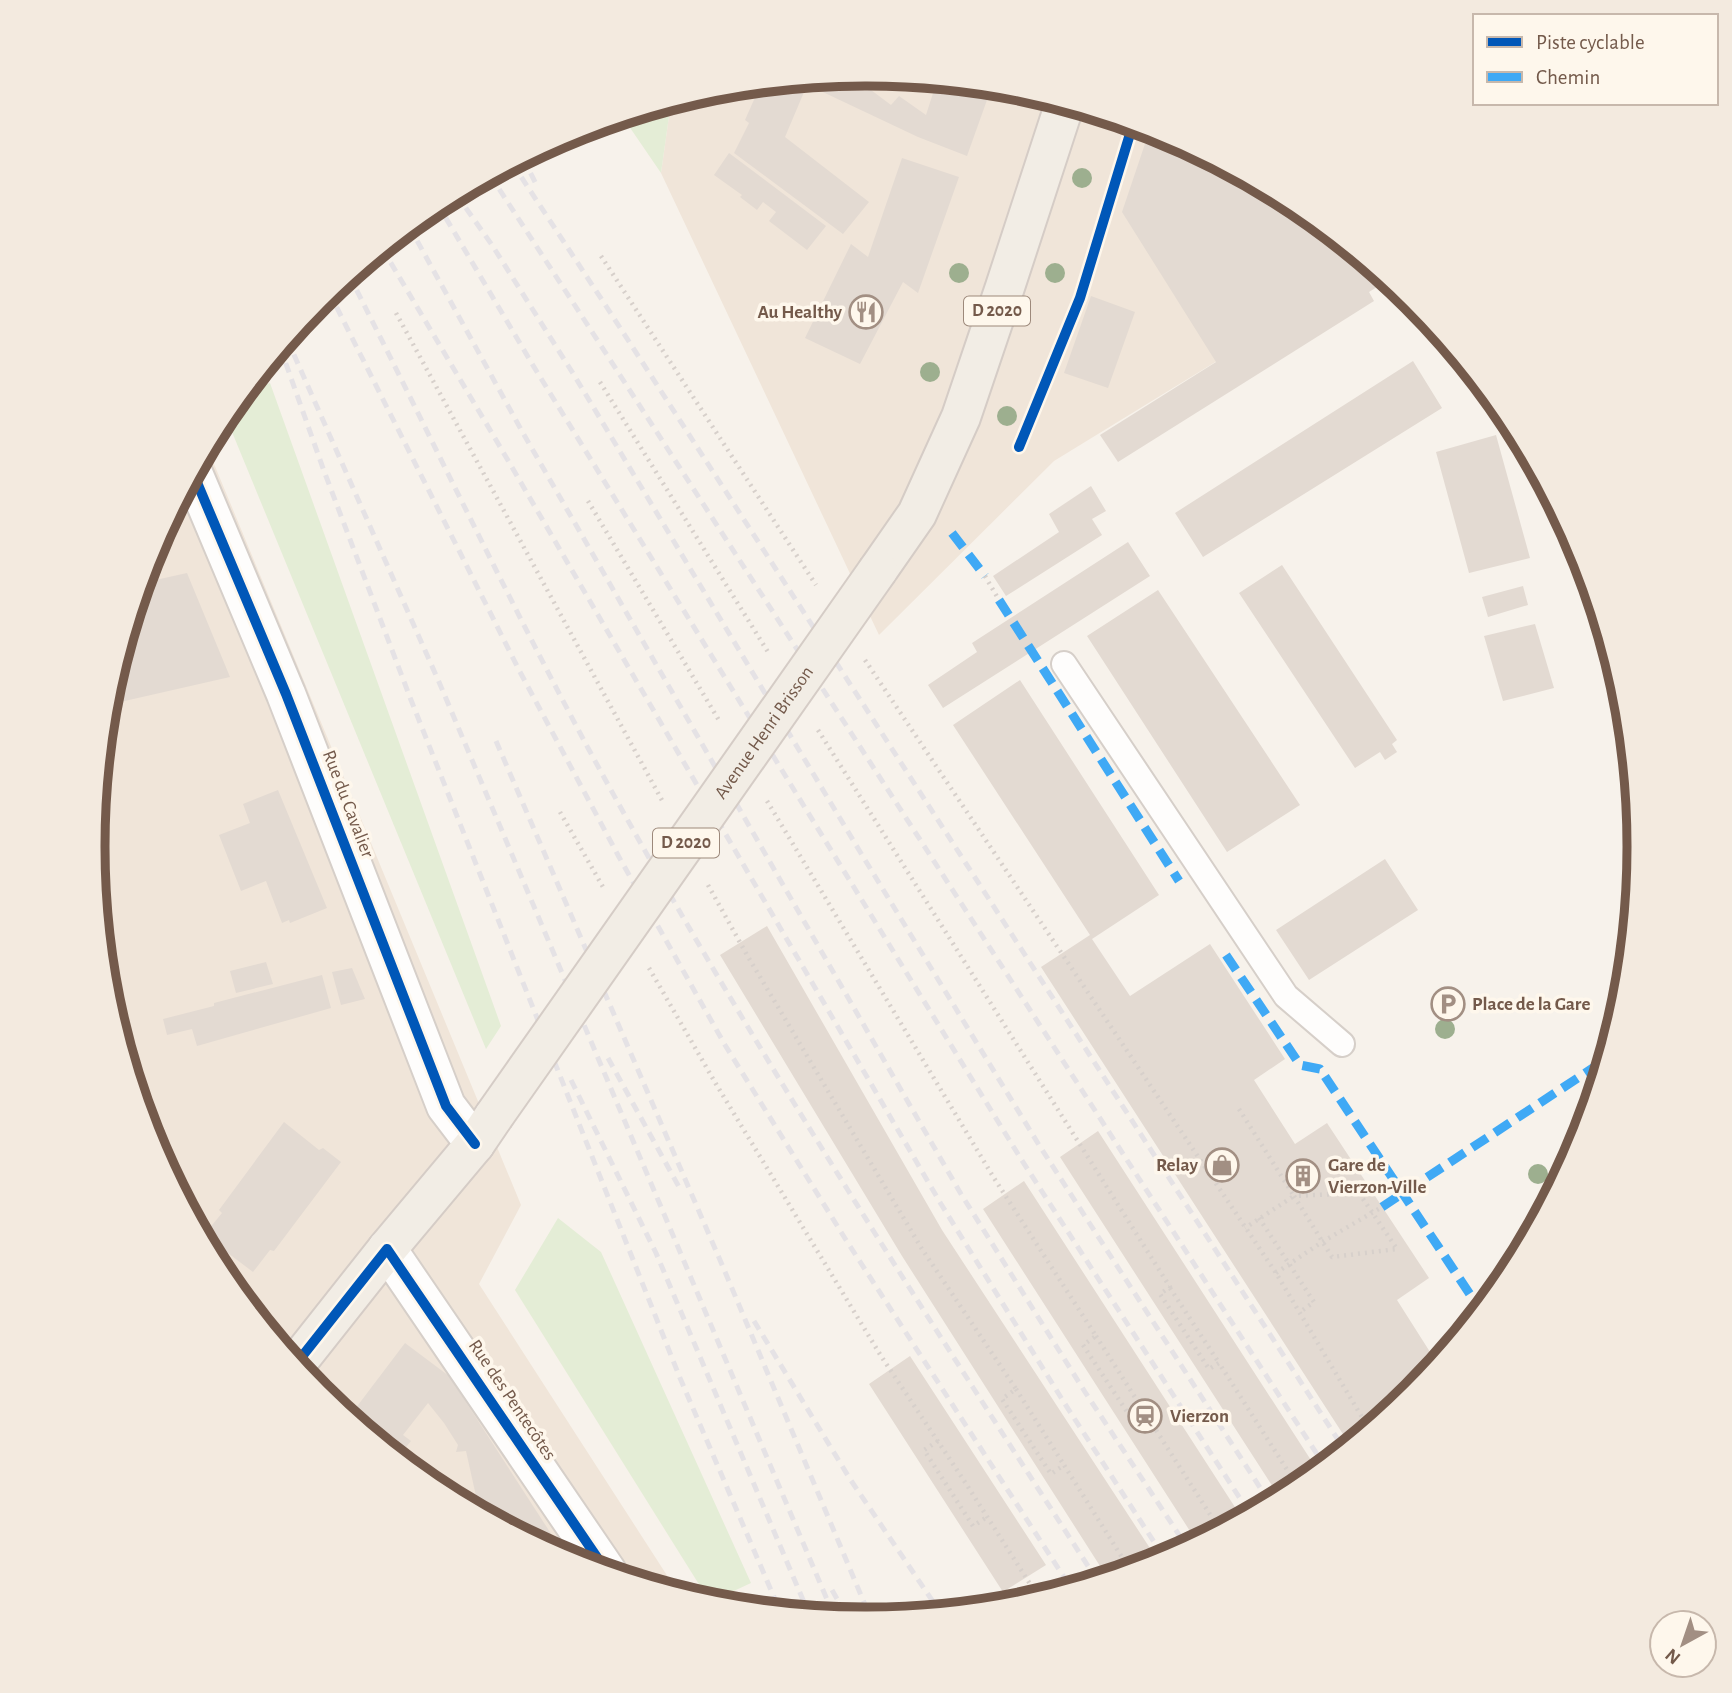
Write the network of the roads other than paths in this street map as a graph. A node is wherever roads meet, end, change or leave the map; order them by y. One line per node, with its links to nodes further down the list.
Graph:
1 (1062, 112): 5 (main road, Avenue Henri Brisson / D 2020, bridge)
2 (198, 484): 5 (street, Rue du Cavalier)
3 (1064, 664): 4 (lane)
4 (1342, 1044)
5 (485, 1130): 6 (main road, Avenue Henri Brisson / D 2020)
6 (387, 1249): 7 (main road, Avenue Henri Brisson / D 2020); 8 (street, Rue des Pentecôtes)
7 (302, 1356)
8 (597, 1558)

